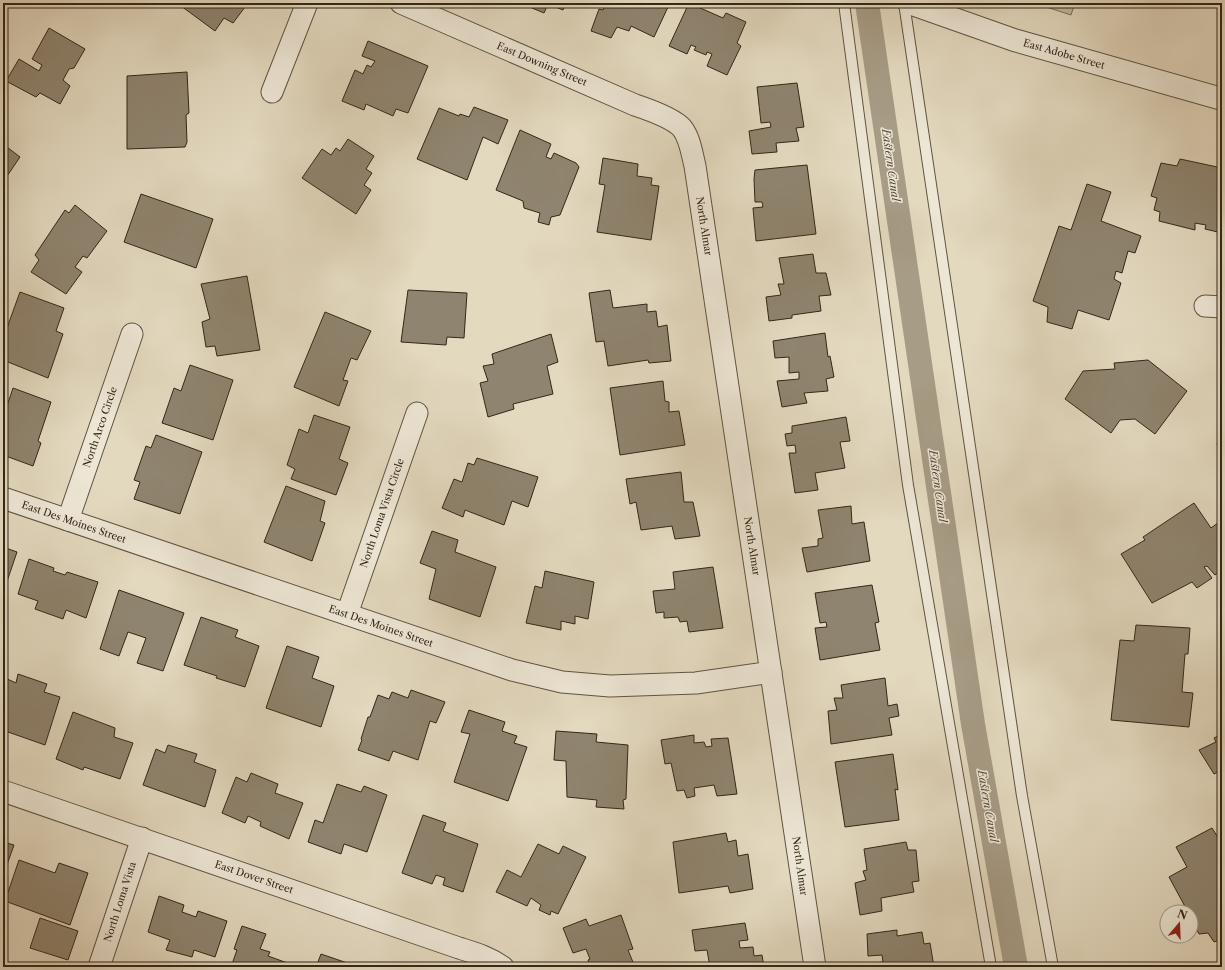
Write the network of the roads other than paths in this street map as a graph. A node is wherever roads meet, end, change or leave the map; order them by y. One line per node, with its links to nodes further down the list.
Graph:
1 (307, 3): 6 (street)
2 (401, 3): 8 (street, East Downing Street)
3 (844, 3): 20 (lane)
4 (904, 3): 21 (lane)
5 (908, 3): 7 (street, East Adobe Street)
6 (272, 92)
7 (1222, 99)
8 (681, 127): 14 (street, North Almar)
9 (132, 334): 12 (street, North Arco Circle)
10 (417, 412): 13 (street, North Loma Vista Circle)
11 (3, 498): 12 (street, East Des Moines Street)
12 (68, 520): 13 (street, East Des Moines Street)
13 (347, 614): 14 (street, East Des Moines Street)
14 (771, 672): 19 (street, North Almar)
15 (3, 791): 16 (street, East Dover Street)
16 (142, 838): 17 (street, North Loma Vista); 18 (street, East Dover Street)
17 (99, 967)
18 (503, 967)
19 (815, 967)
20 (992, 967)
21 (1053, 967)

